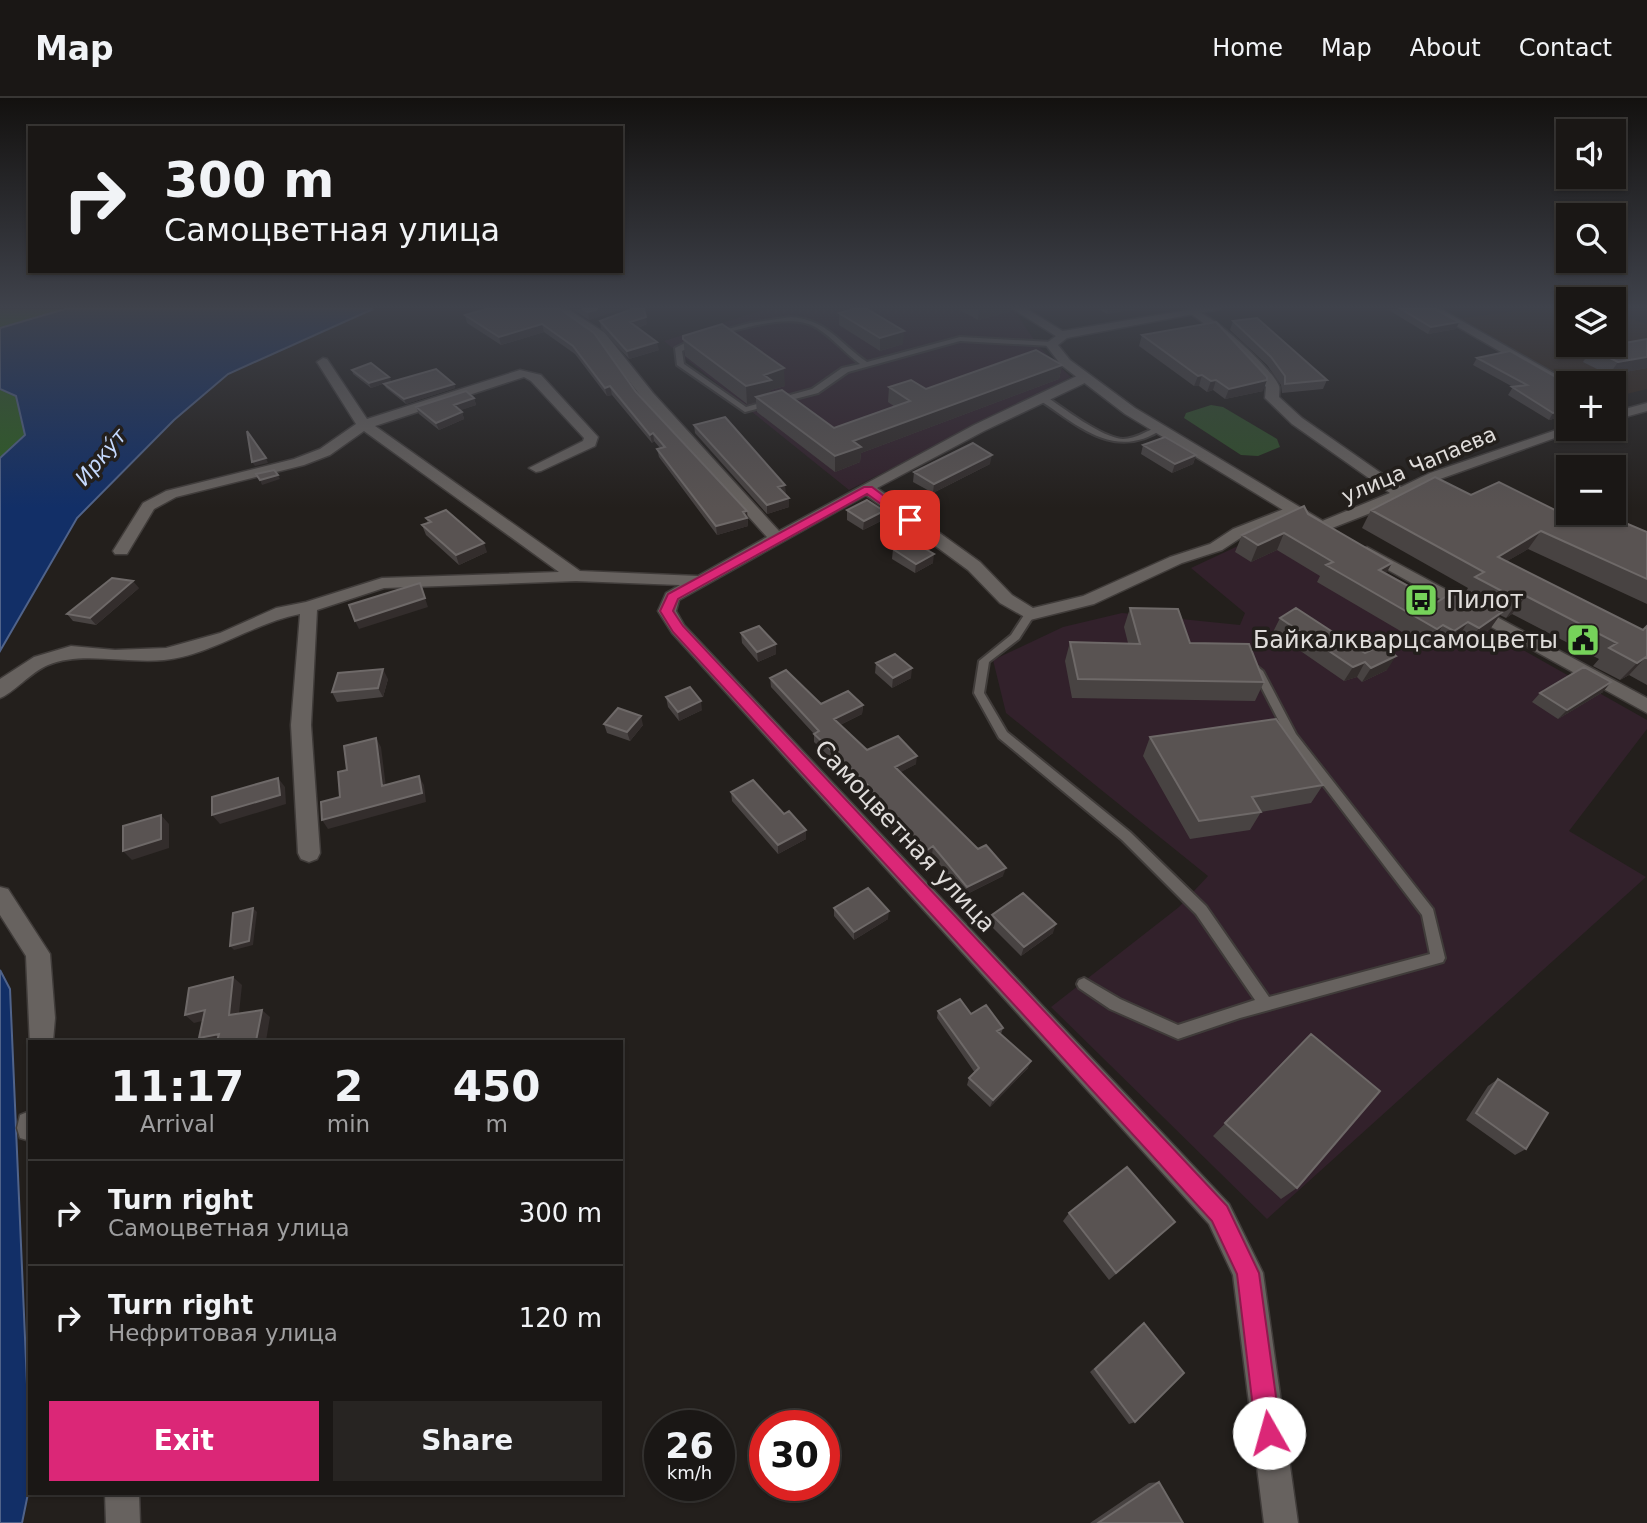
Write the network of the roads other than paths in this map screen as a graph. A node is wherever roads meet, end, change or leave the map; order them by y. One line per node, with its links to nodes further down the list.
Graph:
1 (332, 376): 15 (street)
2 (517, 376): 15 (street)
3 (530, 376): 18 (street)
4 (637, 376): 23 (street)
5 (696, 376): 6 (lane)
6 (837, 376)
7 (1081, 376): 9 (street)
8 (1263, 376): 20 (street)
9 (1084, 378): 10 (street, Самоцветная улица); 16 (street)
10 (1041, 397): 16 (lane); 19 (street, Самоцветная улица)
11 (1647, 407): 12 (street)
12 (1626, 412)
13 (1626, 415): 14 (street)
14 (1647, 418)
15 (364, 425): 24 (street); 25 (street)
16 (1160, 428): 21 (street)
17 (1556, 435): 20 (street, улица Чапаева)
18 (536, 468)
19 (868, 489): 23 (street, Самоцветная улица); 28 (street)
20 (1401, 494): 22 (street, улица Чапаева)
21 (1294, 510): 22 (street); 28 (street)
22 (1321, 527): 31 (street)
23 (778, 538): 26 (street, Самоцветная улица)
24 (121, 551)
25 (576, 576): 26 (street); 27 (street)
26 (702, 581): 39 (street, Самоцветная улица)
27 (309, 607): 30 (street); 32 (street)
28 (1030, 614): 35 (lane)
29 (1252, 660): 35 (lane)
30 (0, 691)
31 (1647, 706)
32 (309, 853)
33 (0, 896): 36 (street)
34 (1084, 984): 35 (lane)
35 (1266, 1004)
36 (40, 1040)
37 (122, 1495): 38 (street)
38 (123, 1523)
39 (1282, 1523)

